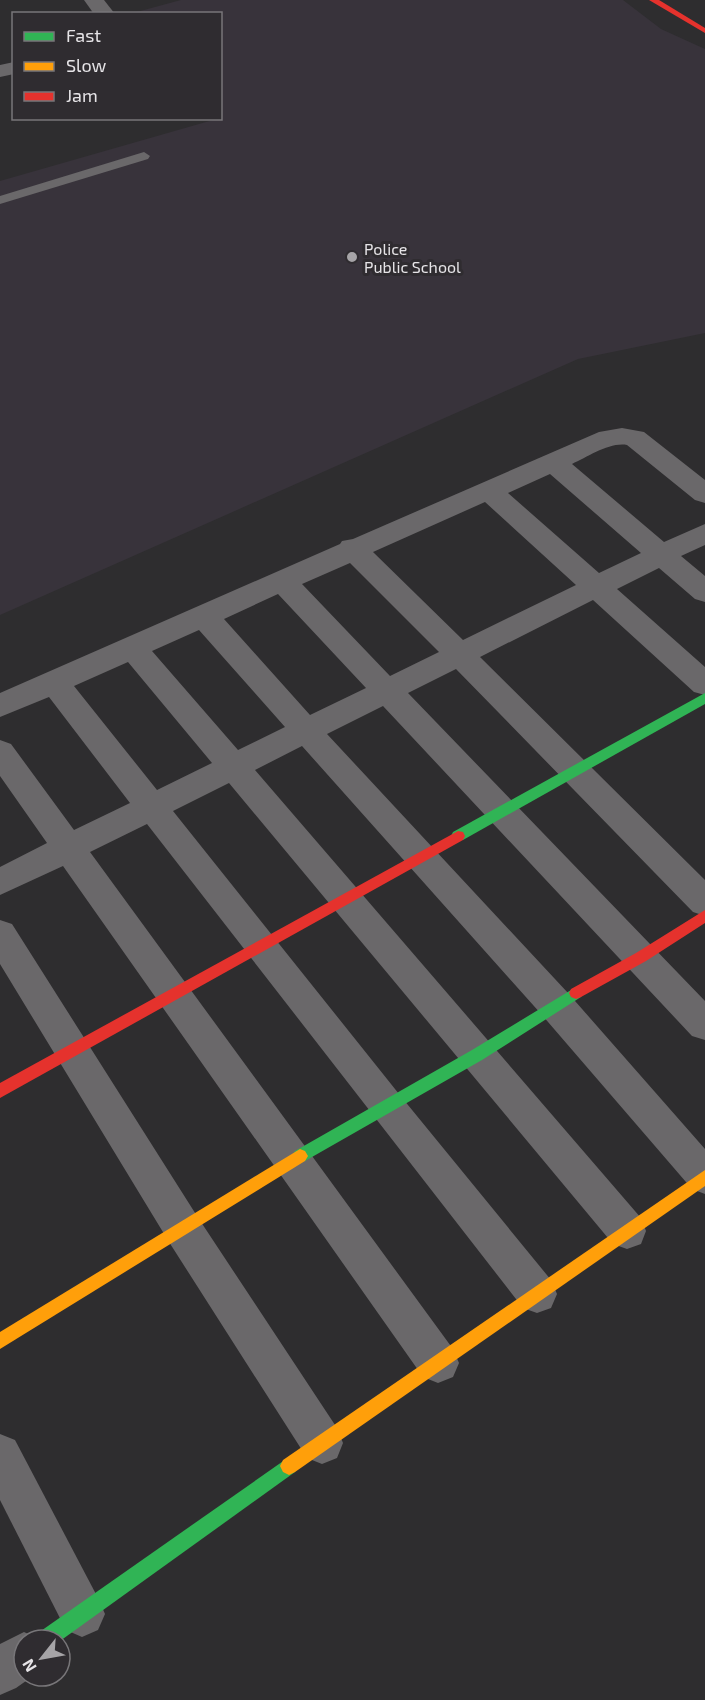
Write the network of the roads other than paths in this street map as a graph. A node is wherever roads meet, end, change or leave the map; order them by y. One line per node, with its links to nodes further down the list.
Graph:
1 (94, 0): 4 (street)
2 (653, 0): 6 (street)
3 (679, 0): 5 (street)
4 (103, 12)
5 (705, 15)
6 (705, 31)
7 (144, 156): 8 (lane)
8 (0, 200)
9 (553, 462): 10 (street); 11 (street); 14 (street)
10 (488, 490): 13 (street); 16 (street)
11 (705, 494)
12 (705, 533): 14 (street)
13 (352, 548): 15 (street); 20 (street)
14 (661, 555): 16 (street); 17 (street)
15 (282, 581): 18 (street); 23 (street)
16 (596, 587): 20 (street); 22 (street)
17 (705, 592)
18 (205, 616): 19 (street); 26 (street)
19 (133, 648): 21 (street); 28 (street)
20 (459, 655): 23 (street); 29 (street)
21 (54, 682): 25 (street); 30 (street)
22 (705, 684)
23 (386, 690): 26 (street); 31 (street)
24 (705, 698): 29 (street)
25 (0, 706)
26 (306, 730): 28 (street); 33 (street)
27 (0, 752): 32 (street)
28 (233, 766): 30 (street); 35 (street)
29 (576, 770): 31 (street); 36 (street)
30 (153, 806): 32 (street); 39 (street)
31 (502, 812): 33 (street); 40 (street)
32 (68, 848): 34 (street); 41 (street)
33 (420, 858): 35 (street); 42 (street)
34 (0, 882)
35 (346, 899): 39 (street); 45 (street)
36 (705, 902)
37 (705, 916): 40 (street)
38 (0, 934): 44 (street)
39 (262, 946): 41 (street); 47 (street)
40 (640, 957): 42 (street); 43 (street)
41 (174, 995): 44 (street); 48 (street)
42 (555, 1004): 45 (street); 49 (street)
43 (705, 1025)
44 (72, 1053): 46 (street); 50 (street)
45 (477, 1055): 47 (street); 51 (street)
46 (0, 1091)
47 (386, 1106): 48 (street); 52 (street)
48 (292, 1161): 50 (street); 54 (street)
49 (705, 1177): 51 (street)
50 (183, 1229): 53 (street); 55 (street)
51 (627, 1231): 52 (street)
52 (537, 1294): 54 (street)
53 (0, 1341)
54 (438, 1363): 55 (street)
55 (322, 1443): 57 (street)
56 (0, 1455): 57 (street)
57 (82, 1614): 58 (street)
58 (62, 1628)

